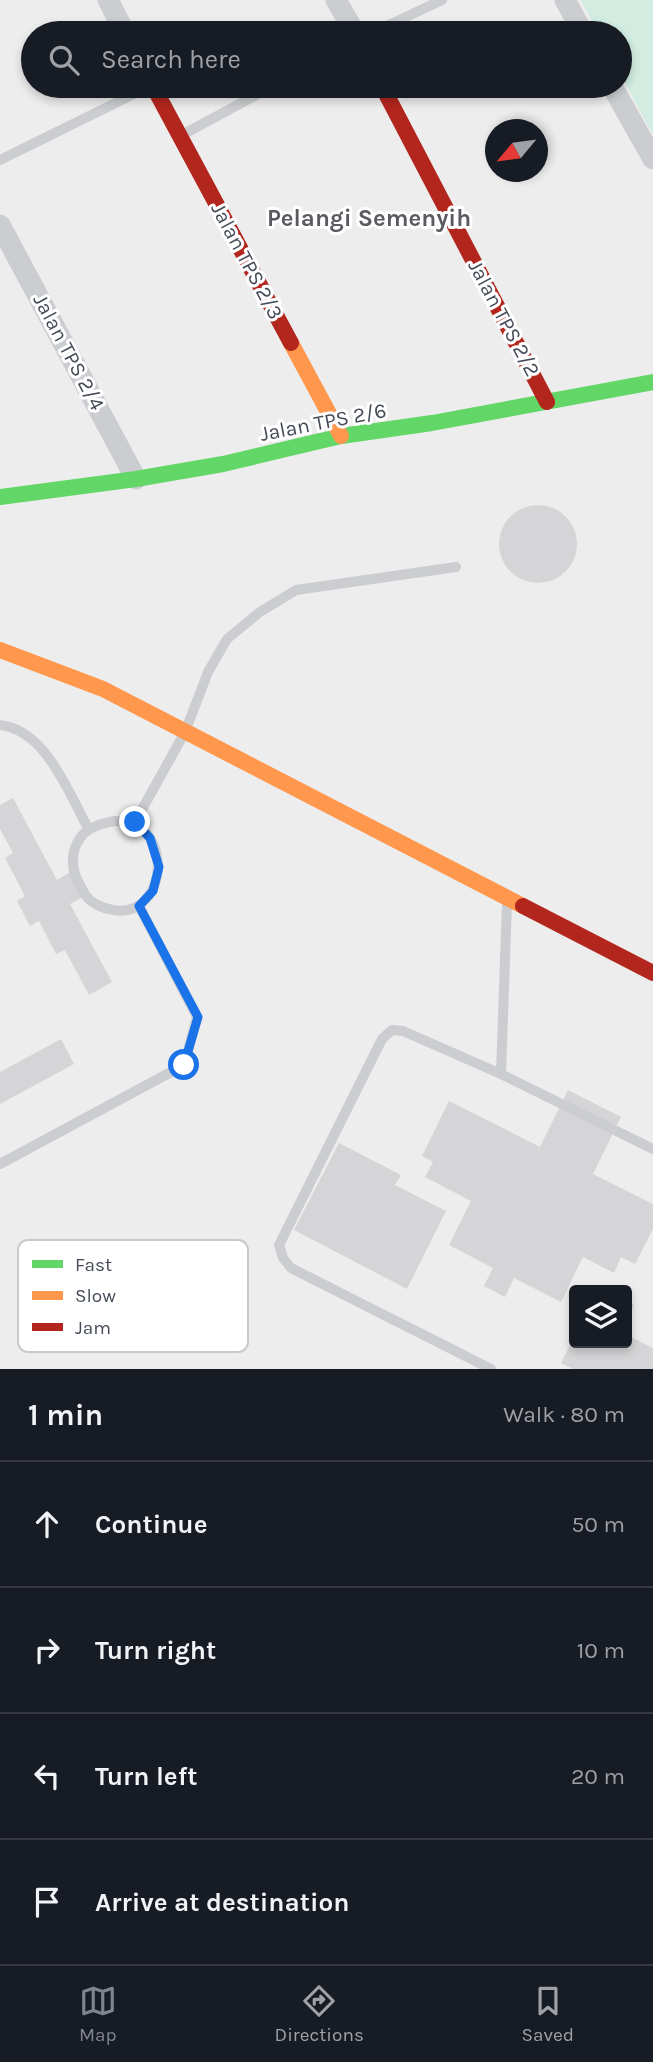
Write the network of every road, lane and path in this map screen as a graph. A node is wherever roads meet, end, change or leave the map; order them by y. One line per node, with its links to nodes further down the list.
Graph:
1 (108, 0): 5 (street)
2 (336, 0): 6 (street)
3 (442, 0): 7 (lane)
4 (565, 0): 8 (street)
5 (119, 21)
6 (348, 21)
7 (397, 21)
8 (576, 21)
9 (127, 98): 16 (lane)
10 (159, 98): 14 (street, Jalan TPS 2/3)
11 (251, 98): 14 (lane)
12 (388, 98): 19 (street, Jalan TPS 2/2)
13 (619, 98): 15 (street)
14 (180, 136): 20 (street, Jalan TPS 2/3)
15 (653, 159)
16 (0, 160)
17 (0, 225): 21 (street, Jalan TPS 2/4)
18 (653, 382): 19 (street, Jalan TPS 2/6)
19 (547, 402): 20 (street, Jalan TPS 2/6)
20 (341, 436): 21 (street, Jalan TPS 2/6)
21 (136, 479): 22 (street, Jalan TPS 2/6)
22 (0, 497)
23 (456, 567): 26 (lane)
24 (0, 650): 26 (street)
25 (0, 724): 28 (lane)
26 (185, 732): 27 (lane); 29 (street)
27 (135, 822): 28 (lane); 30 (lane)
28 (88, 828): 30 (lane)
29 (507, 898): 31 (street); 32 (lane)
30 (139, 906): 34 (lane)
31 (653, 973)
32 (501, 1074): 33 (lane); 35 (lane)
33 (653, 1149)
34 (0, 1164)
35 (491, 1369)

